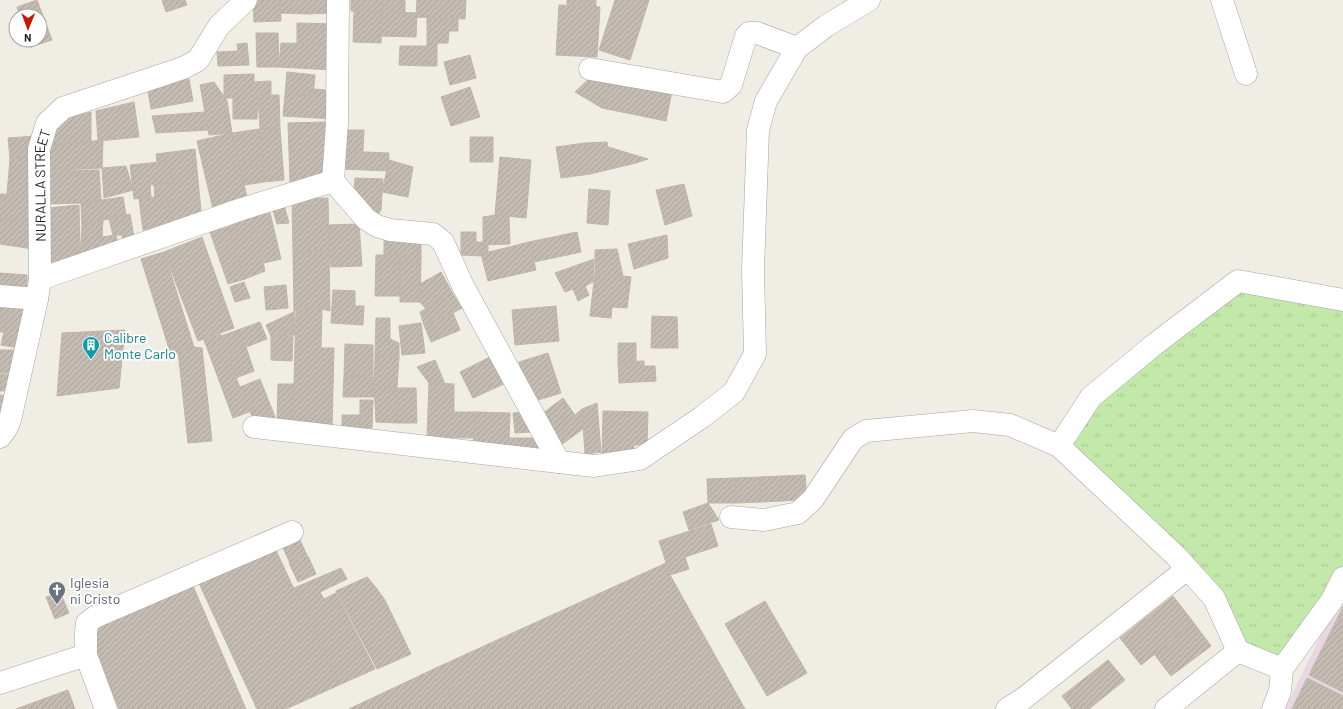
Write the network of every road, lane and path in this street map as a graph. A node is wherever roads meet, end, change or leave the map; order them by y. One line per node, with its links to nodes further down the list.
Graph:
1 (246, 0): 9 (street, NURALLA STREET)
2 (338, 0): 8 (street)
3 (869, 0): 5 (street)
4 (1222, 0): 7 (street)
5 (797, 48): 6 (street); 15 (street)
6 (590, 69)
7 (1246, 74)
8 (332, 181): 9 (street); 15 (street)
9 (38, 289): 10 (street); 13 (street, NURALLA STREET)
10 (0, 296)
11 (1343, 300): 14 (street)
12 (254, 426): 15 (street)
13 (0, 437)
14 (1059, 446): 16 (street); 18 (street)
15 (559, 462)
16 (731, 517)
17 (292, 532): 21 (street)
18 (1187, 569): 20 (street); 25 (street)
19 (1343, 578): 22 (street)
20 (1238, 651): 22 (street); 26 (street)
21 (86, 655): 23 (street); 24 (street)
22 (1282, 670): 27 (street)
23 (0, 683)
24 (106, 709)
25 (1007, 709)
26 (1166, 709)
27 (1273, 709)

